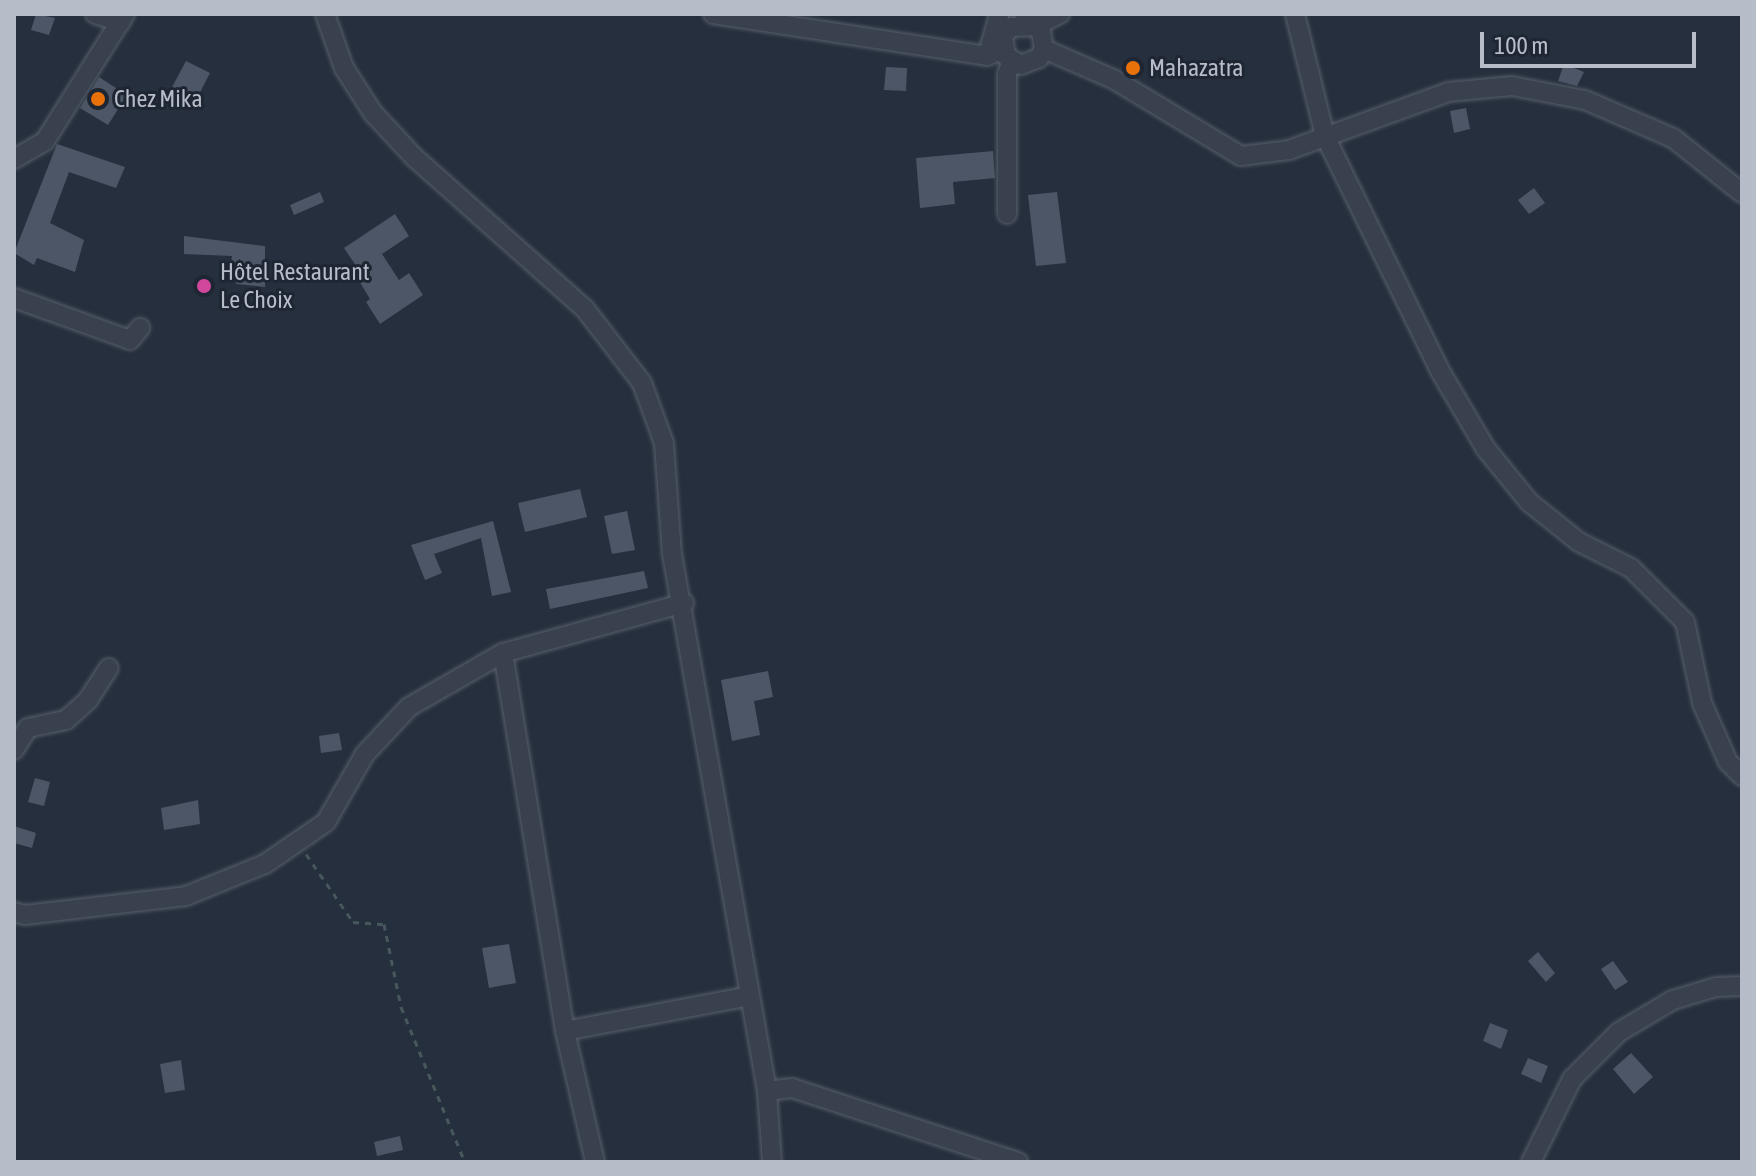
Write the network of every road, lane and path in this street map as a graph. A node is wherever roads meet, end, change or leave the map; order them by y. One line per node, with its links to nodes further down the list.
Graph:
1 (95, 14): 7 (street)
2 (325, 14): 17 (street)
3 (713, 14): 10 (street)
4 (999, 14): 10 (street)
5 (1060, 14): 8 (street)
6 (1295, 14): 11 (street)
7 (123, 18): 12 (street)
8 (1029, 20): 9 (street); 10 (street)
9 (1044, 49): 10 (street); 11 (street)
10 (1001, 55): 14 (street)
11 (1325, 136): 13 (street); 21 (street)
12 (14, 159)
13 (1742, 193)
14 (1007, 214)
15 (14, 298): 16 (street)
16 (140, 328)
17 (684, 603): 18 (street); 25 (street)
18 (503, 653): 22 (street); 26 (street)
19 (109, 668): 20 (street)
20 (14, 750)
21 (1742, 776)
22 (299, 844): 23 (street); 28 (path)
23 (14, 912)
24 (1742, 986): 32 (street)
25 (750, 996): 26 (street); 27 (street)
26 (565, 1031): 29 (street)
27 (767, 1091): 30 (street); 31 (street)
28 (465, 1162)
29 (595, 1162)
30 (772, 1162)
31 (1018, 1162)
32 (1531, 1162)

